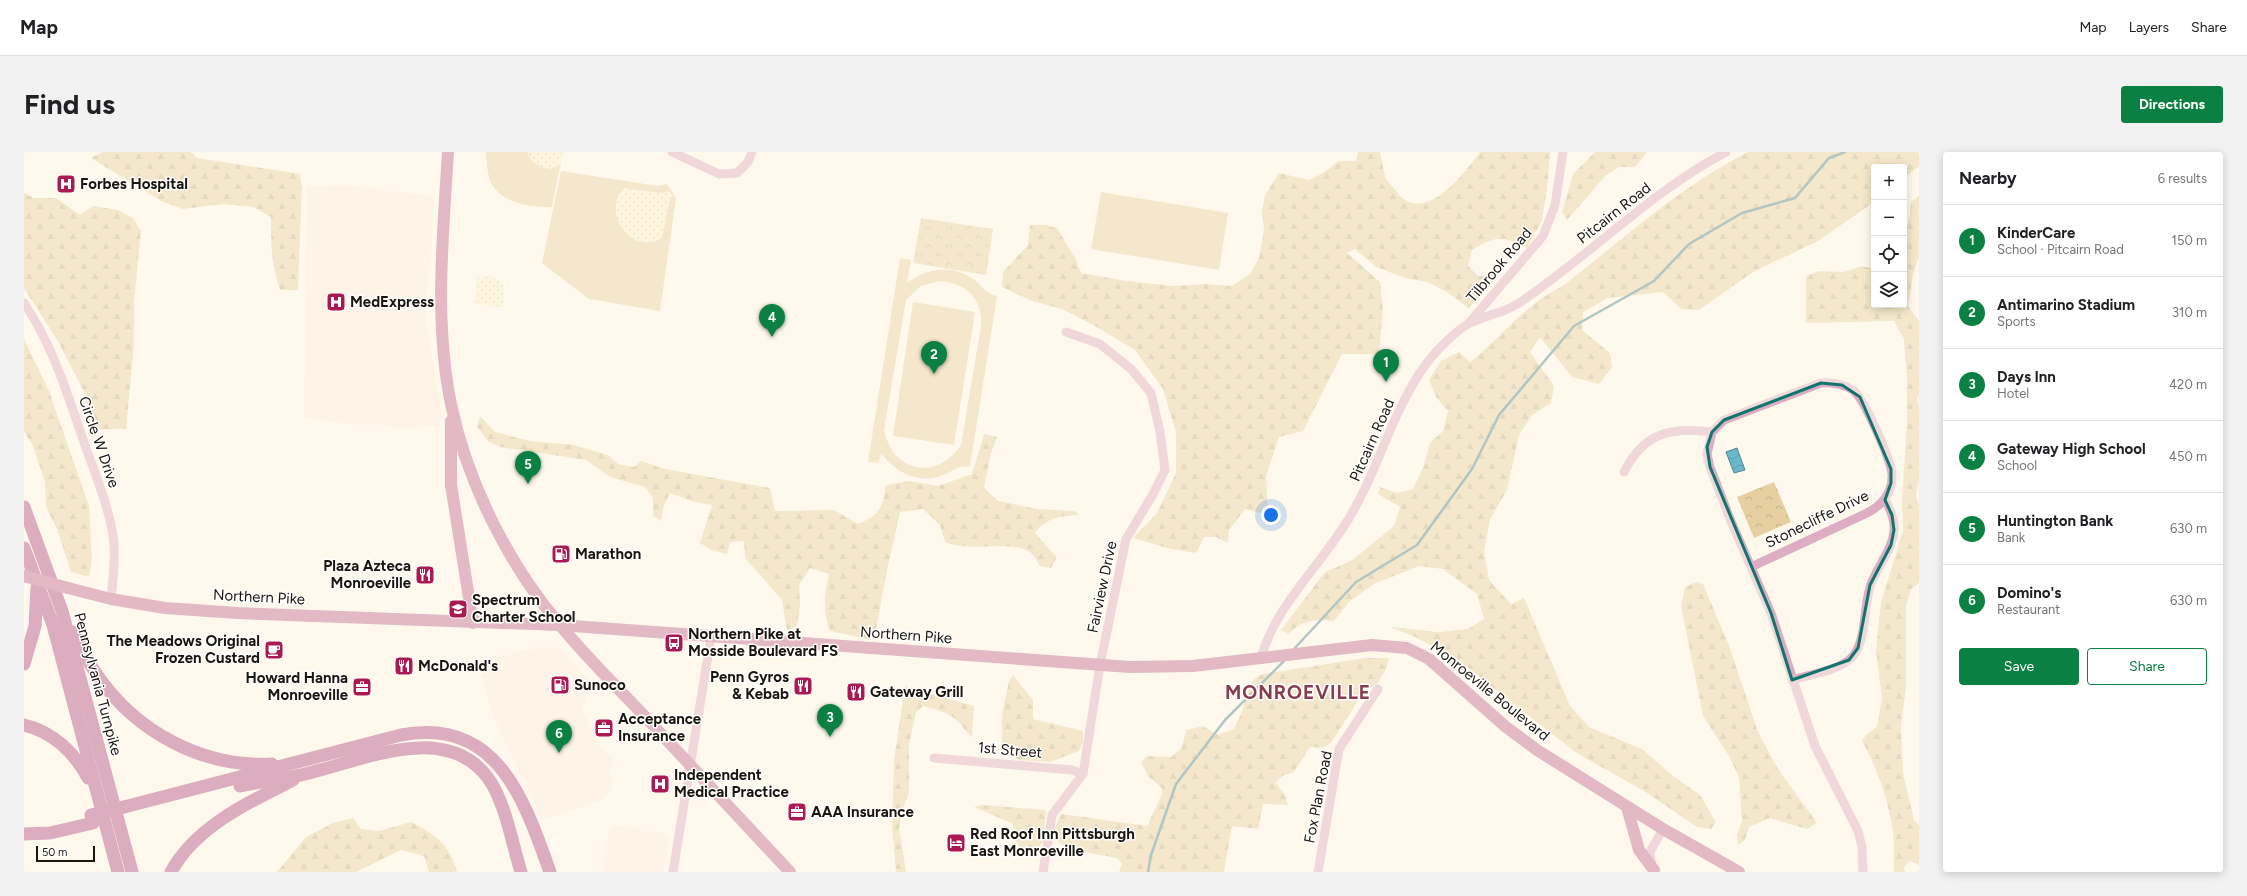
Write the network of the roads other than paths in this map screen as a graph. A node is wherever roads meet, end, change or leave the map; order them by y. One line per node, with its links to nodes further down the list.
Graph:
1 (448, 152): 9 (main road)
2 (672, 152): 3 (street)
3 (752, 152)
4 (1564, 152): 7 (street, Tilbrook Road)
5 (1726, 152): 7 (street, Pitcairn Road)
6 (24, 303): 17 (street, Circle W Drive)
7 (1469, 323): 22 (street, Pitcairn Road)
8 (1066, 332): 24 (street, Fairview Drive)
9 (451, 404): 19 (main road); 20 (main road)
10 (1712, 432): 11 (street); 12 (street, Stonecliffe Drive); 15 (street)
11 (1624, 472)
12 (1885, 500): 15 (street, Stonecliffe Drive); 25 (street)
13 (24, 507): 18 (highway, Pennsylvania Turnpike)
14 (24, 548): 16 (highway, Pennsylvania Turnpike)
15 (1751, 567): 25 (street)
16 (30, 578): 17 (main road, Northern Pike, bridge); 23 (highway); 33 (highway, Pennsylvania Turnpike)
17 (111, 599): 19 (main road, Northern Pike)
18 (62, 611): 29 (highway); 42 (highway, Pennsylvania Turnpike)
19 (473, 623): 20 (main road, Northern Pike)
20 (560, 625): 21 (main road, Northern Pike); 30 (main road)
21 (711, 637): 24 (main road, Northern Pike); 30 (street)
22 (1261, 658): 24 (main road, Northern Pike); 34 (main road, Monroeville Boulevard)
23 (24, 664)
24 (1100, 665): 32 (street, Fairview Drive)
25 (1792, 680): 51 (street)
26 (1378, 689): 49 (street, Fox Plan Road)
27 (24, 725): 33 (highway)
28 (934, 758): 32 (street, 1st Street)
29 (302, 760): 35 (highway); 45 (highway)
30 (690, 765): 46 (street); 47 (main road)
31 (307, 774): 35 (highway); 43 (highway); 44 (highway)
32 (1083, 774): 48 (street)
33 (96, 795): 41 (highway, Pennsylvania Turnpike)
34 (1627, 807): 38 (main road, Monroeville Boulevard); 40 (main road)
35 (124, 811): 36 (highway)
36 (92, 819): 37 (highway); 39 (highway)
37 (24, 825)
38 (1663, 829): 40 (street); 50 (main road, Monroeville Boulevard)
39 (24, 834)
40 (1655, 871)
41 (118, 872)
42 (132, 872)
43 (171, 872)
44 (521, 872)
45 (550, 872)
46 (673, 872)
47 (790, 872)
48 (1043, 872)
49 (1318, 872)
50 (1739, 872)
51 (1863, 872)

